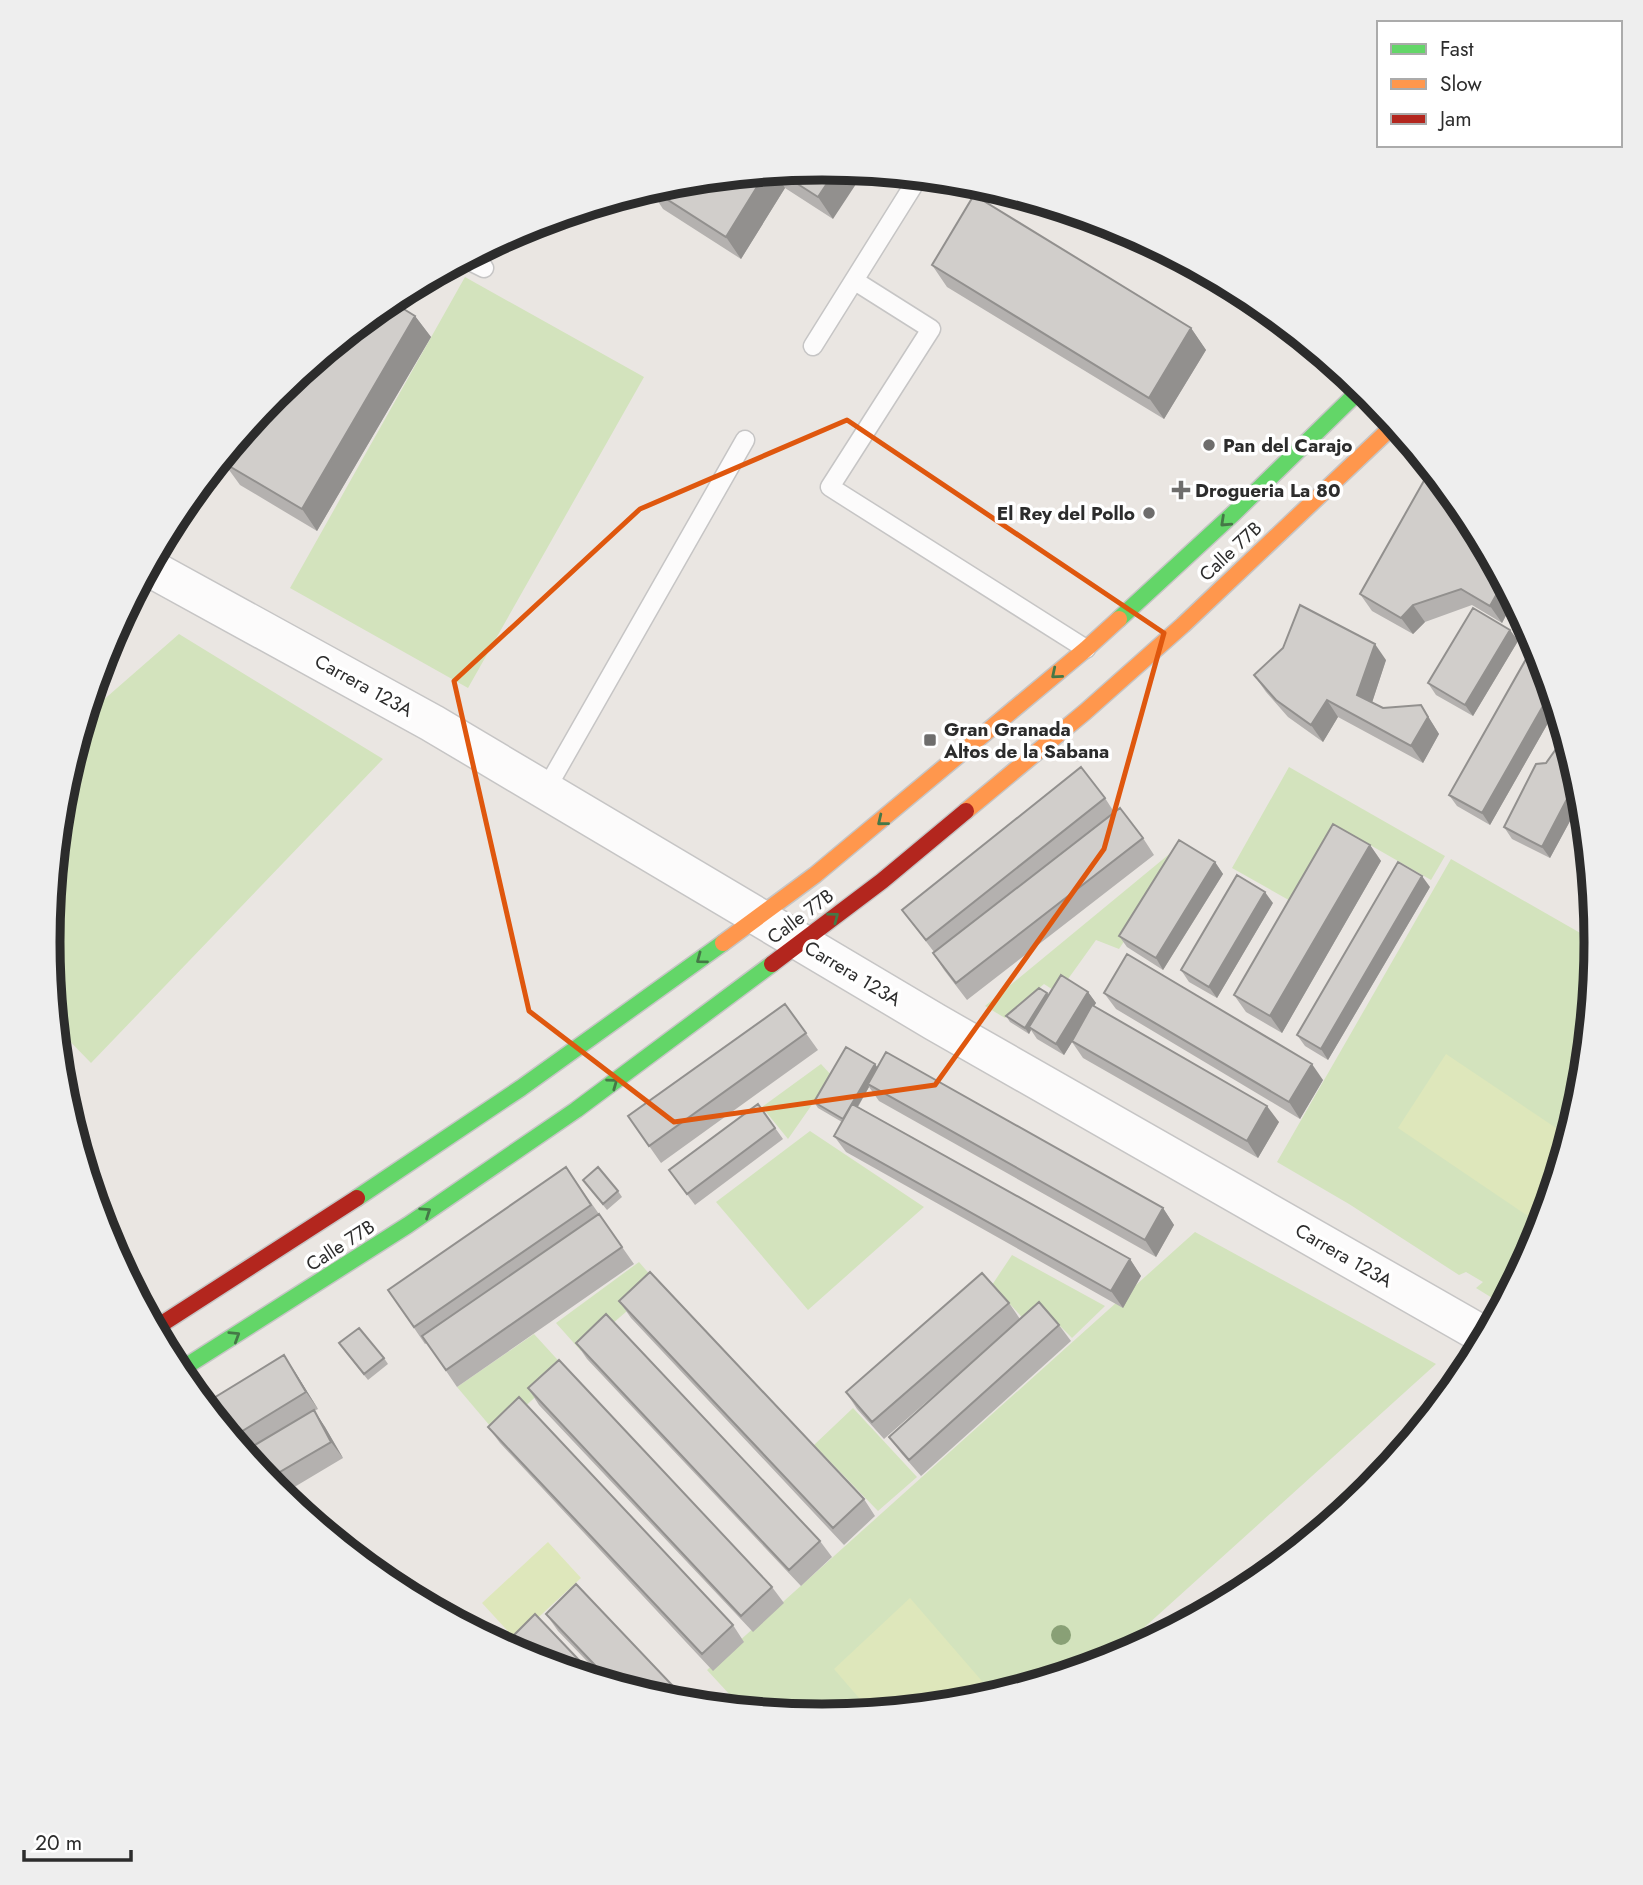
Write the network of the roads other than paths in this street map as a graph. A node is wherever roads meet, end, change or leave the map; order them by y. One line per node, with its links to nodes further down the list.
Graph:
1 (913, 186): 4 (lane)
2 (475, 264): 3 (lane)
3 (484, 268)
4 (855, 281): 5 (lane); 10 (lane)
5 (813, 346)
6 (1352, 397): 10 (street, Calle 77B, one-way to 10)
7 (1387, 432): 13 (street, Calle 77B, one-way to 7)
8 (745, 440): 11 (lane)
9 (156, 572): 11 (street, Carrera 123A)
10 (1086, 649): 12 (street, Calle 77B, one-way to 12)
11 (545, 791): 12 (street, Carrera 123A)
12 (758, 917): 13 (street, Carrera 123A); 14 (street, Calle 77B, one-way to 14)
13 (800, 942): 15 (street, Carrera 123A); 16 (street, Calle 77B, one-way to 13)
14 (162, 1324)
15 (1477, 1331)
16 (188, 1365)

